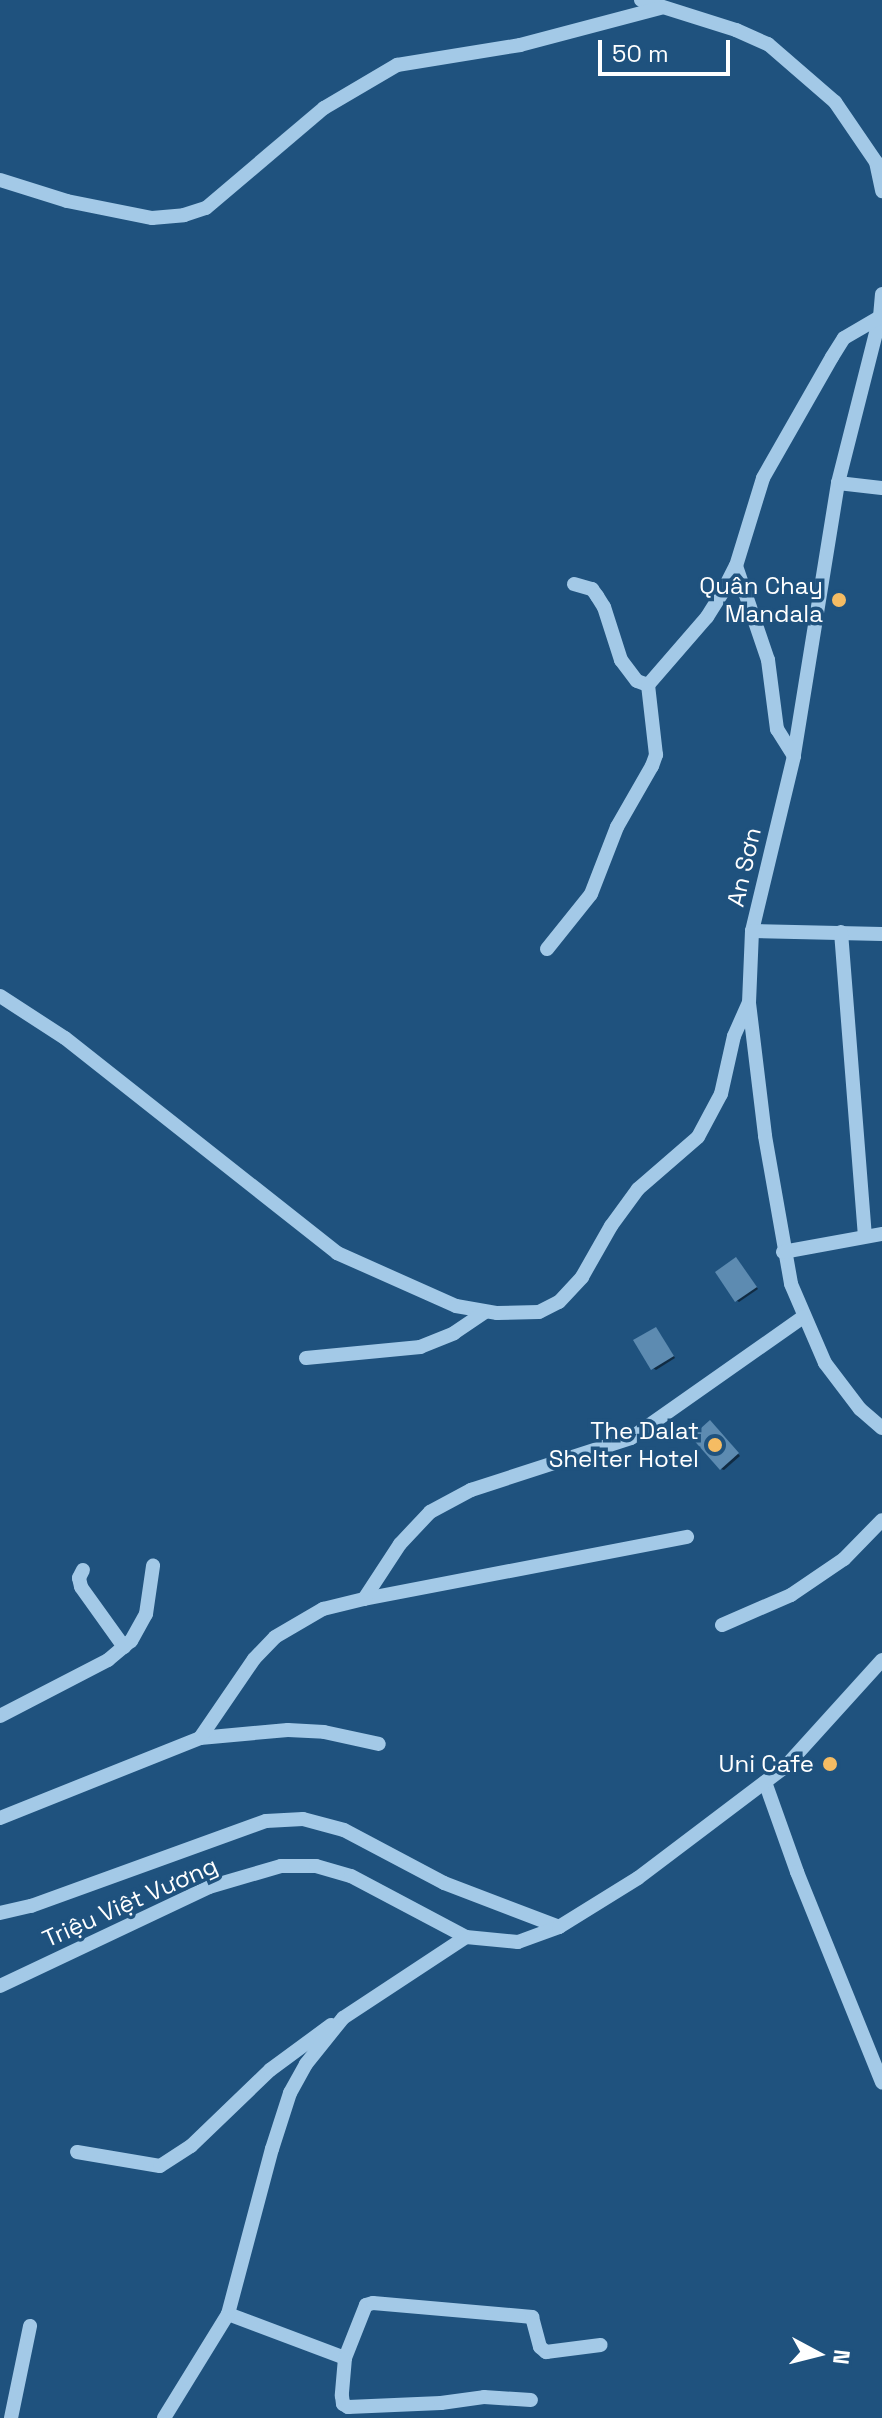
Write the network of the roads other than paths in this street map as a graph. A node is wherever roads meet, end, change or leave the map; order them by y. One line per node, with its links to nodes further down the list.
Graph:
1 (641, 0): 2 (street)
2 (660, 8): 3 (street); 4 (street)
3 (0, 180)
4 (882, 191)
5 (882, 294): 6 (street, An Sơn)
6 (880, 317): 7 (street, An Sơn); 9 (street)
7 (838, 483): 8 (street); 12 (street, An Sơn)
8 (882, 488)
9 (736, 566): 11 (street); 12 (street)
10 (574, 584): 11 (street)
11 (648, 685): 16 (street)
12 (794, 756): 13 (street, An Sơn)
13 (752, 931): 14 (street); 18 (street, An Sơn)
14 (841, 932): 15 (street); 20 (street)
15 (882, 934)
16 (547, 949)
17 (0, 996): 22 (street)
18 (749, 1003): 21 (street, An Sơn); 22 (street)
19 (882, 1234): 20 (street)
20 (865, 1236): 21 (street)
21 (783, 1252): 23 (street, An Sơn)
22 (485, 1312): 24 (street)
23 (803, 1317): 25 (street, An Sơn); 30 (street)
24 (306, 1358)
25 (882, 1428)
26 (882, 1520): 31 (street)
27 (687, 1537): 30 (street)
28 (153, 1566): 32 (street)
29 (83, 1570): 32 (street)
30 (364, 1599): 35 (street)
31 (722, 1625)
32 (124, 1647): 34 (street)
33 (882, 1660): 37 (street, Triệu Việt Vương)
34 (0, 1716)
35 (200, 1738): 36 (street); 38 (street)
36 (379, 1744)
37 (765, 1782): 40 (street, Triệu Việt Vương); 44 (street)
38 (0, 1818)
39 (0, 1913): 40 (street)
40 (559, 1927): 41 (street, Triệu Việt Vương)
41 (466, 1937): 42 (street, Triệu Việt Vương); 43 (street)
42 (0, 1986)
43 (343, 2018): 45 (street); 46 (street)
44 (882, 2082)
45 (77, 2152)
46 (228, 2314): 49 (street); 52 (street)
47 (30, 2326): 51 (street)
48 (601, 2345): 49 (street)
49 (345, 2358): 50 (street)
50 (531, 2400)
51 (11, 2418)
52 (164, 2418)

